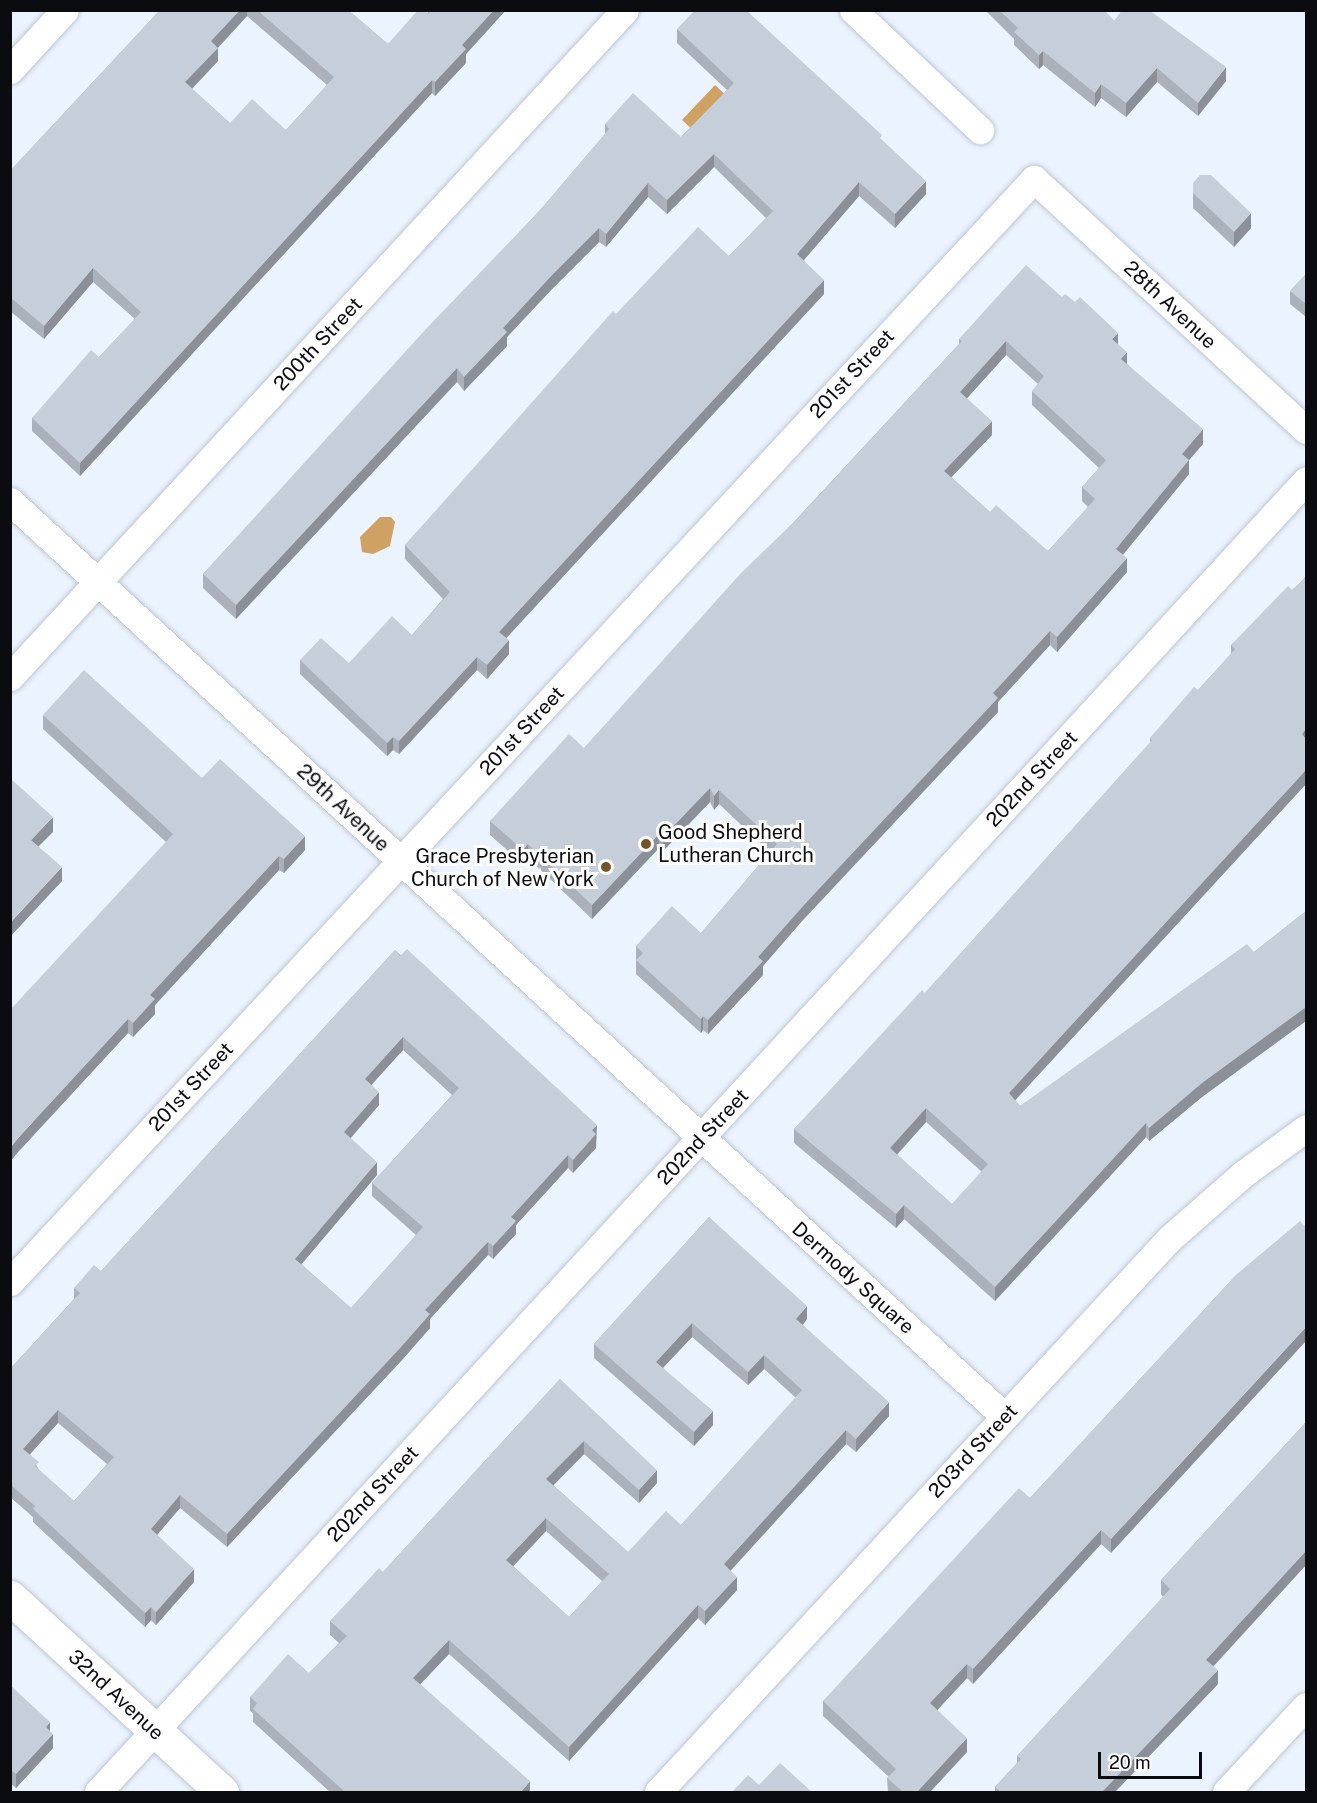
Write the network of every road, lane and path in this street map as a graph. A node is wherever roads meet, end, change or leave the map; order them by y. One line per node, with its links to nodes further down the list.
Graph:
1 (65, 10): 4 (street)
2 (626, 10): 10 (street, 200th Street)
3 (853, 10): 5 (street)
4 (10, 70)
5 (980, 130)
6 (1034, 179): 7 (street, 28th Avenue); 12 (street, 201st Street)
7 (1306, 430)
8 (1306, 480): 14 (street, 202nd Street)
9 (10, 501): 10 (street, 29th Avenue)
10 (98, 582): 11 (street, 200th Street); 12 (street, 29th Avenue)
11 (10, 677)
12 (400, 861): 14 (street, 29th Avenue); 15 (street, 201st Street)
13 (1306, 1128): 16 (street, 203rd Street)
14 (702, 1139): 16 (street, Dermody Square); 19 (street, 202nd Street)
15 (10, 1282)
16 (1005, 1417): 22 (street, 203rd Street)
17 (10, 1597): 19 (street, 32nd Avenue)
18 (1306, 1706): 23 (street)
19 (155, 1731): 20 (street, 202nd Street); 21 (street, 32nd Avenue)
20 (98, 1792)
21 (222, 1792)
22 (658, 1792)
23 (1226, 1792)

